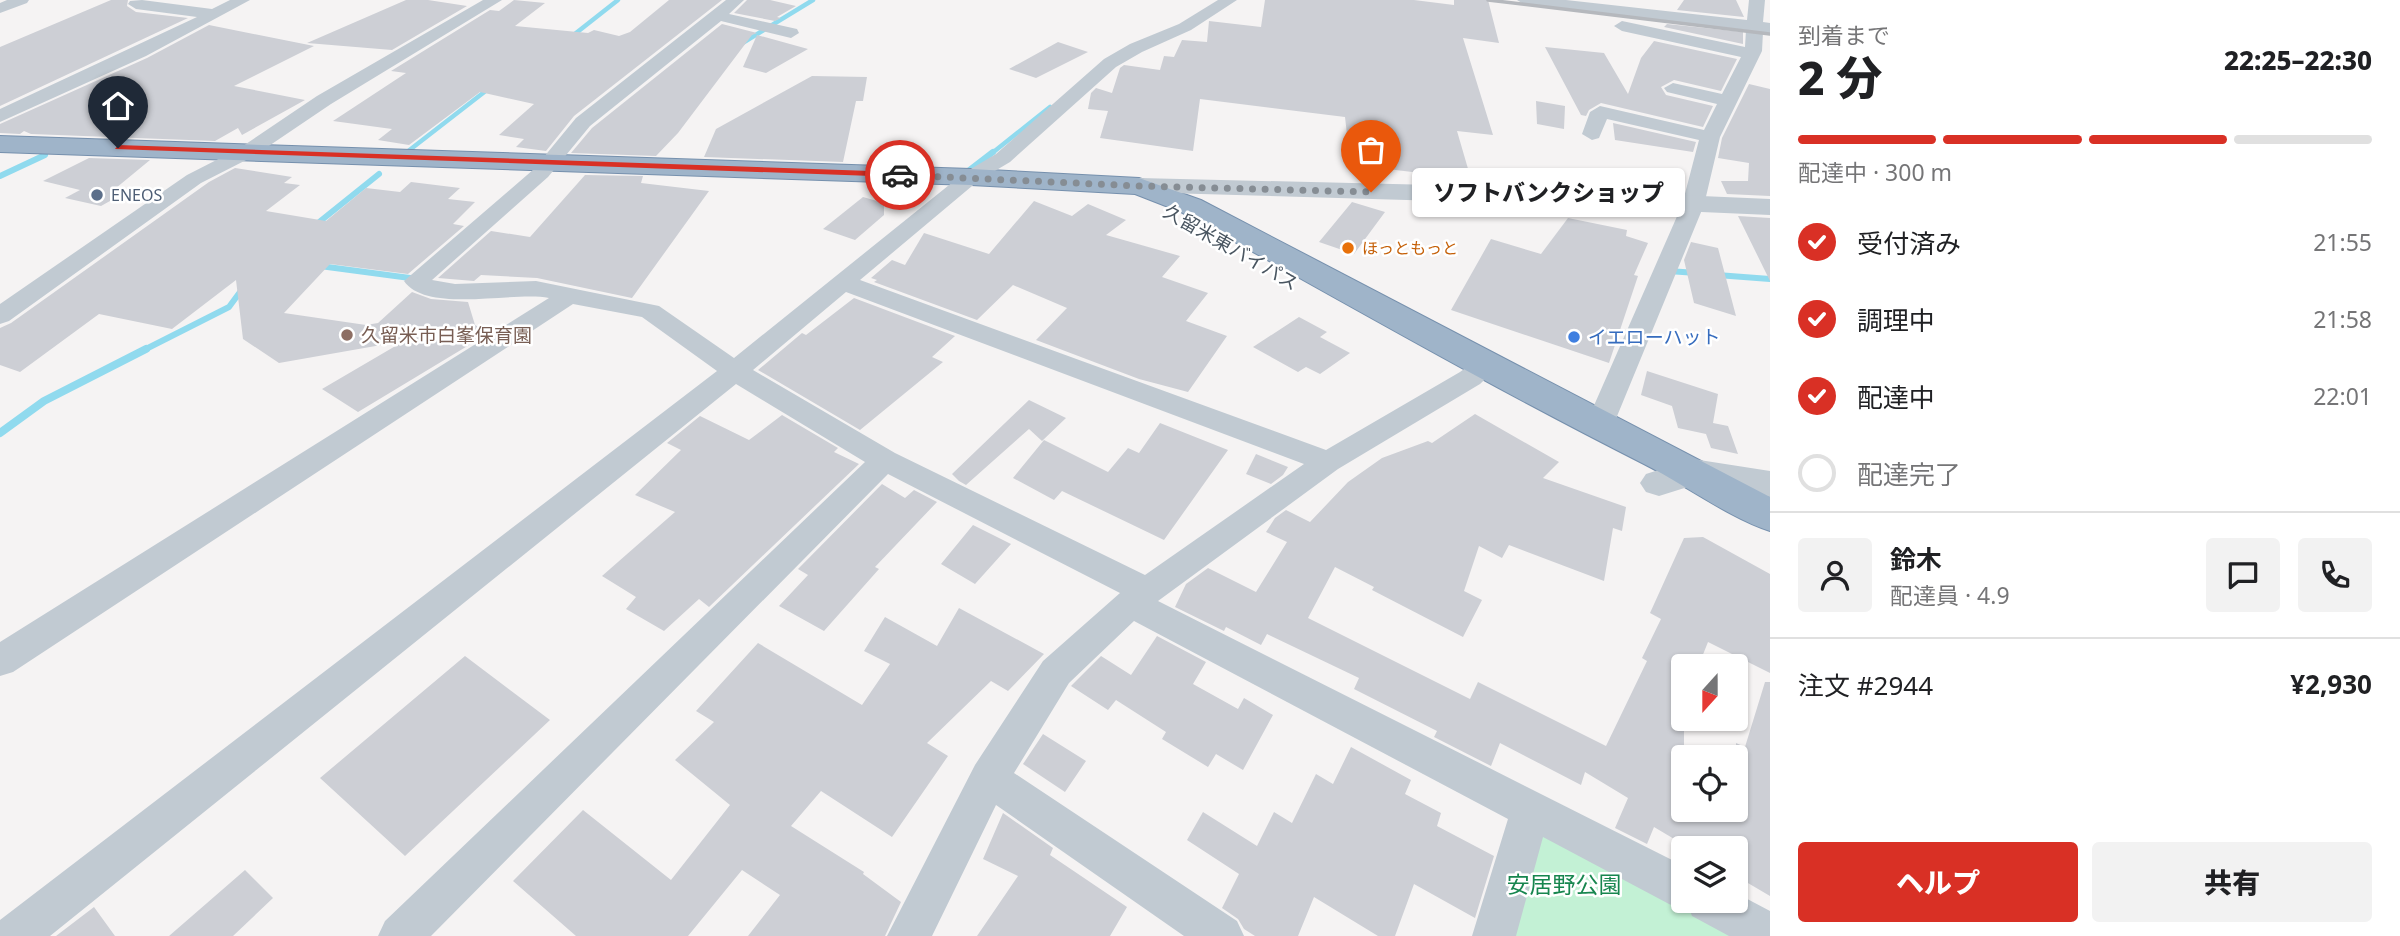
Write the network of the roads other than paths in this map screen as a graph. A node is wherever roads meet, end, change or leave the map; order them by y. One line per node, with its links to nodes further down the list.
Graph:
1 (21, 0): 10 (street)
2 (242, 0): 12 (street)
3 (494, 0): 24 (street)
4 (736, 0): 13 (street)
5 (1525, 0): 11 (street)
6 (1757, 0): 14 (street)
7 (1196, 3): 9 (street)
8 (136, 4): 12 (street)
9 (1223, 4): 26 (street)
10 (0, 8)
11 (1590, 8): 14 (street); 17 (street)
12 (215, 14): 20 (street)
13 (718, 16): 15 (street); 25 (street)
14 (1763, 27): 17 (street)
15 (791, 33)
16 (1699, 61): 17 (street)
17 (1748, 62): 19 (street)
18 (1673, 88): 19 (street)
19 (1730, 101): 22 (street)
20 (0, 116)
21 (1592, 134): 22 (street)
22 (1710, 137): 28 (street)
23 (0, 144): 24 (highway)
24 (247, 152): 25 (highway); 32 (street)
25 (548, 163): 26 (highway); 31 (street)
26 (971, 177): 27 (highway); 30 (street)
27 (1139, 186): 28 (street); 34 (highway, 久留米東バイパス)
28 (1693, 205): 29 (street); 35 (street)
29 (1770, 207)
30 (842, 282): 33 (street); 37 (street)
31 (569, 296): 33 (street); 45 (street)
32 (0, 316)
33 (735, 371): 36 (street); 51 (street)
34 (1478, 371): 35 (highway, 久留米東バイパス); 37 (street); 38 (highway, 久留米東バイパス)
35 (1599, 426): 38 (highway, 久留米東バイパス)
36 (885, 460): 44 (street); 52 (street)
37 (1328, 462): 44 (street)
38 (1677, 483): 39 (street); 40 (street); 43 (highway, 久留米東バイパス)
39 (1770, 484)
40 (1725, 492): 41 (street); 42 (highway)
41 (1770, 500)
42 (1770, 516)
43 (1770, 542)
44 (1139, 597): 46 (street); 47 (street)
45 (0, 661)
46 (989, 778): 53 (street); 54 (street)
47 (1531, 809): 48 (street); 55 (street)
48 (1671, 882)
49 (1730, 913): 50 (street)
50 (1770, 934)
51 (15, 936)
52 (400, 936)
53 (909, 936)
54 (1222, 936)
55 (1494, 936)

